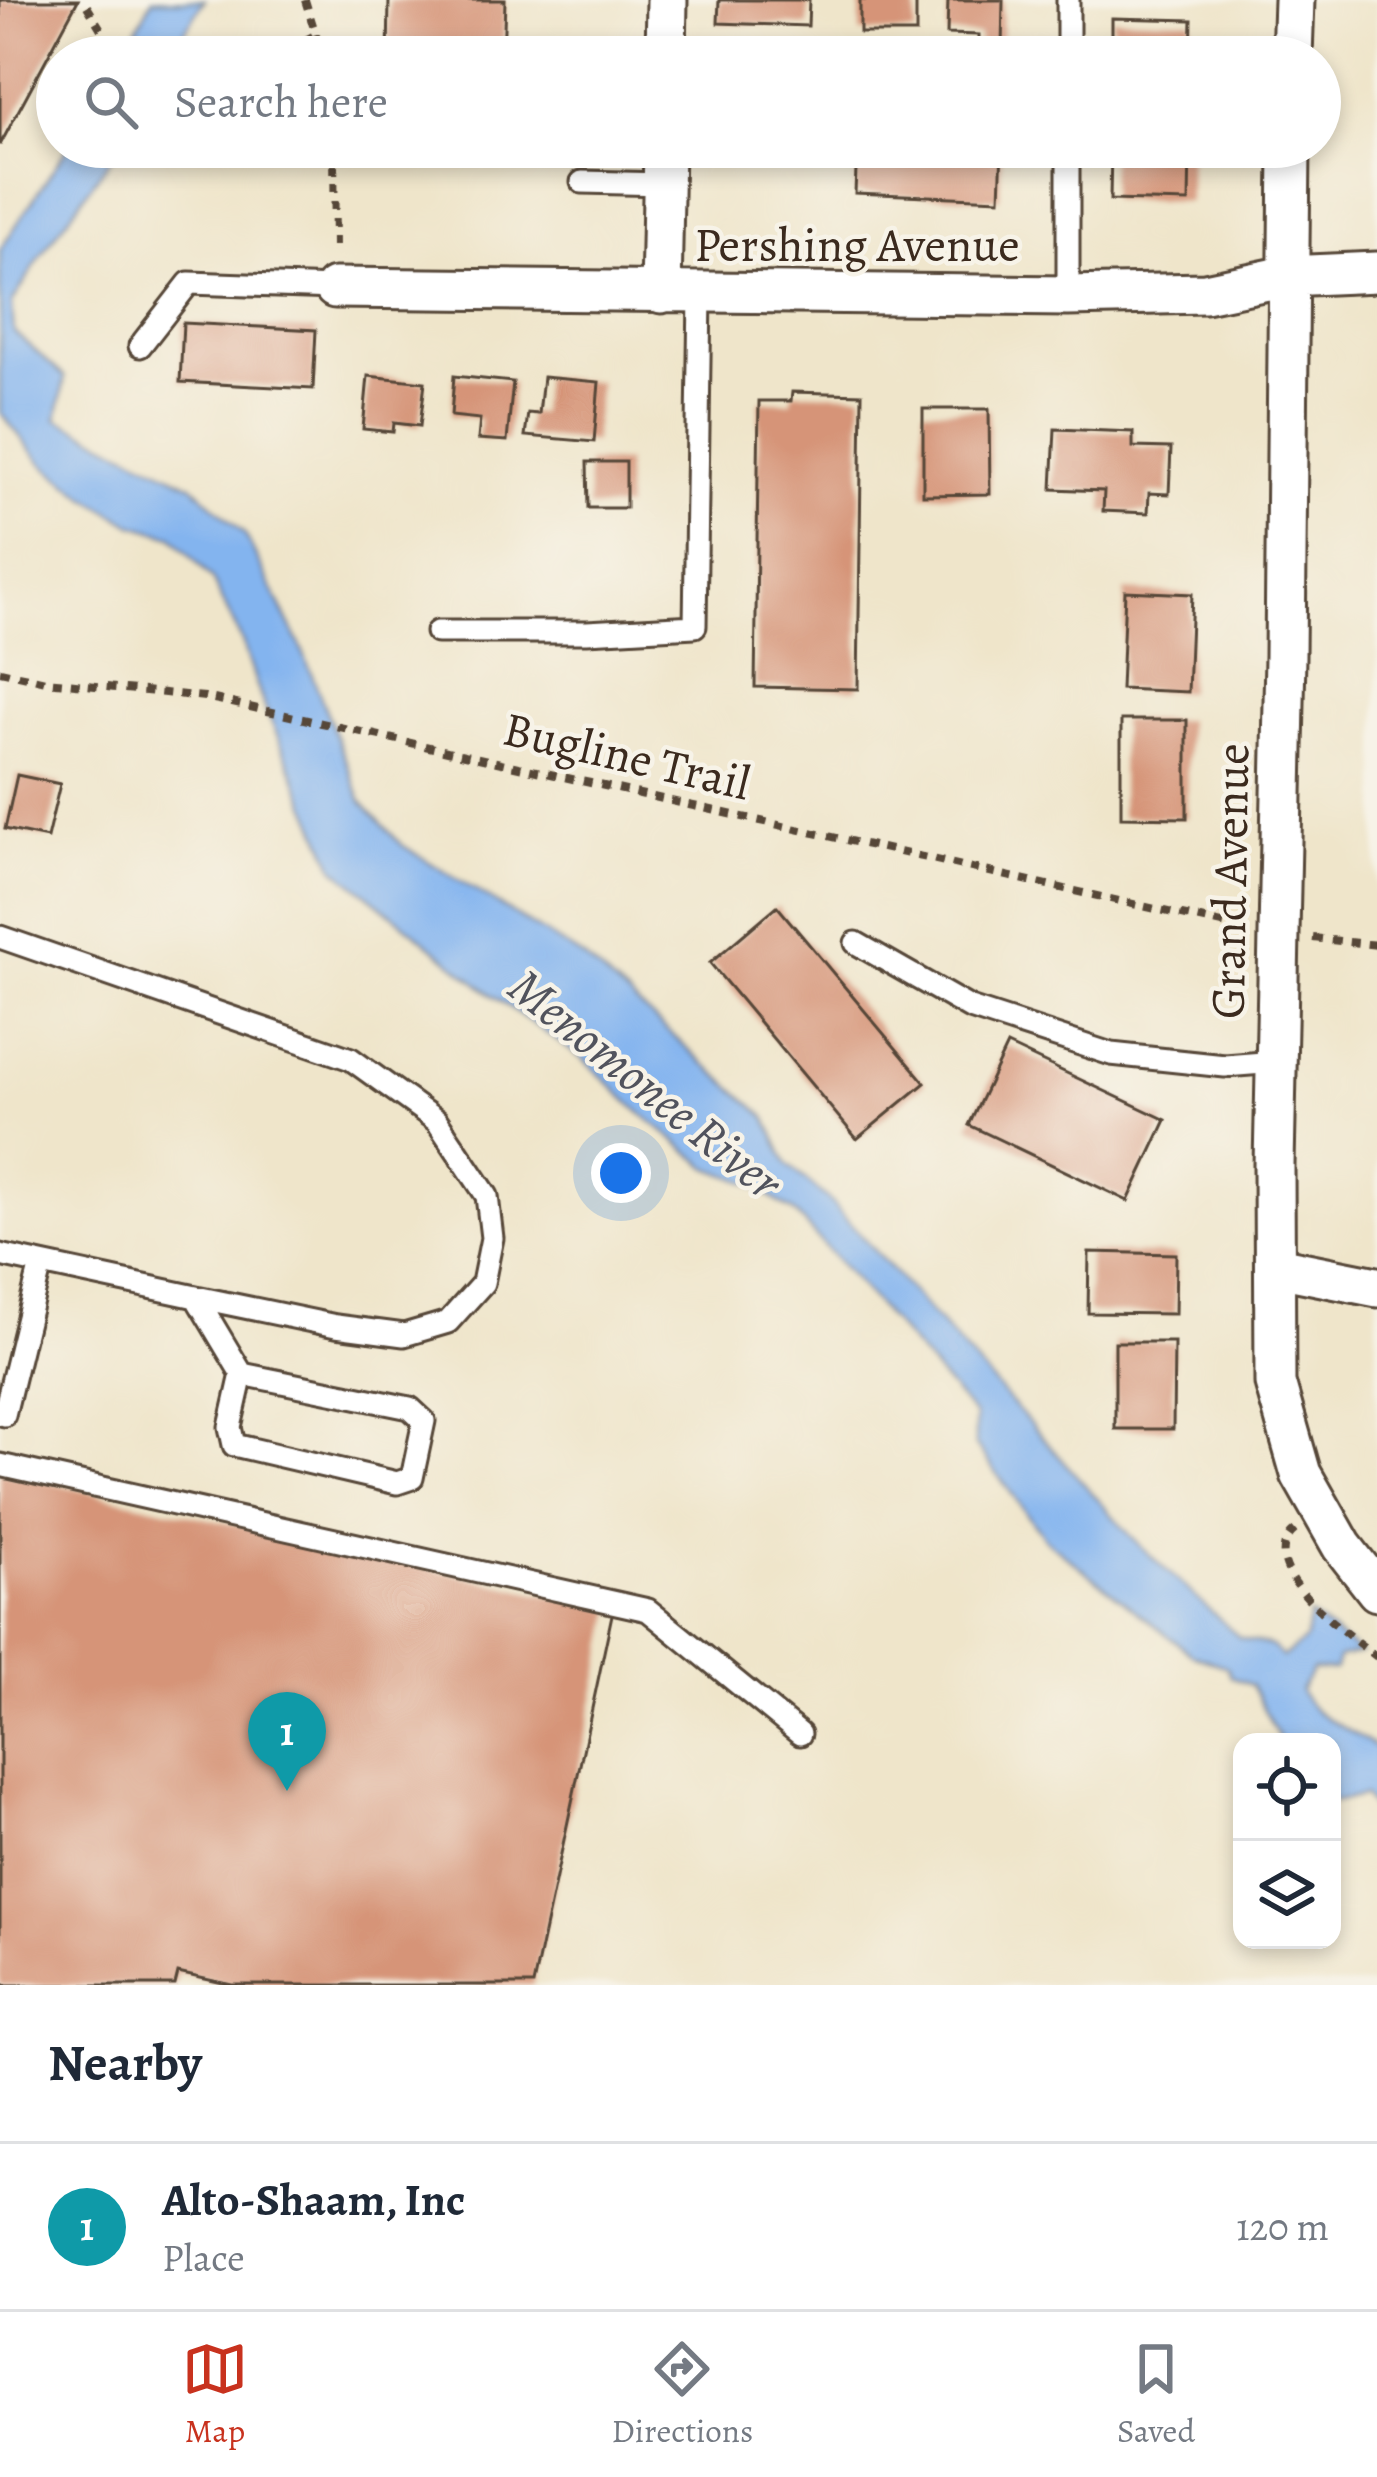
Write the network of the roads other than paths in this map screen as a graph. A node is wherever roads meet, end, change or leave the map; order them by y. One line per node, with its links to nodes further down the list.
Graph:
1 (667, 0): 4 (street)
2 (1068, 0): 5 (lane)
3 (1294, 0): 6 (street)
4 (666, 36)
5 (1068, 36)
6 (1293, 36)
7 (650, 168): 11 (lane)
8 (664, 168): 15 (street)
9 (1068, 168): 16 (lane)
10 (1289, 168): 13 (street, Grand Avenue)
11 (582, 182)
12 (1377, 272): 13 (street, Pershing Avenue)
13 (1286, 276): 16 (street, Pershing Avenue); 21 (street, Grand Avenue)
14 (335, 288): 15 (street, Pershing Avenue); 17 (lane)
15 (681, 294): 16 (street, Pershing Avenue); 18 (lane)
16 (1067, 296)
17 (140, 346)
18 (437, 632)
19 (0, 938): 26 (lane)
20 (856, 943): 21 (lane)
21 (1276, 1062): 24 (street, Grand Avenue)
22 (0, 1255): 23 (lane)
23 (41, 1264): 26 (lane); 28 (lane)
24 (1276, 1267): 25 (street); 30 (street, Grand Avenue)
25 (1377, 1287)
26 (196, 1298): 27 (lane)
27 (242, 1374): 27 (lane)
28 (4, 1415)
29 (0, 1465): 31 (lane)
30 (1377, 1591)
31 (800, 1734)

